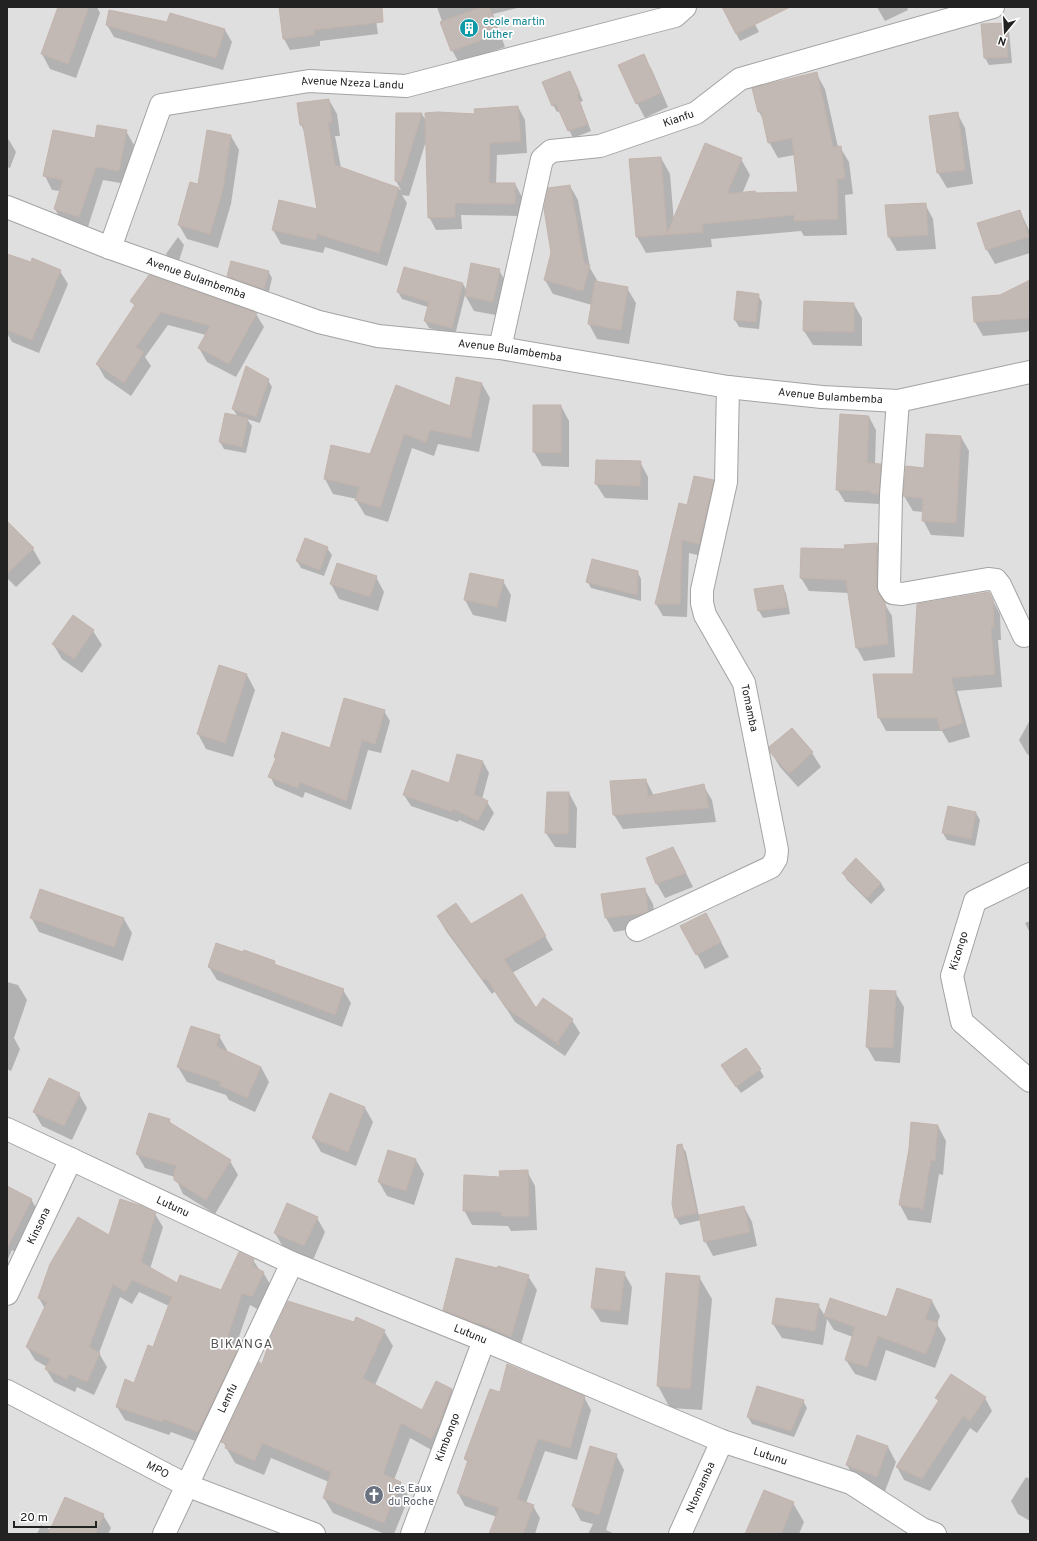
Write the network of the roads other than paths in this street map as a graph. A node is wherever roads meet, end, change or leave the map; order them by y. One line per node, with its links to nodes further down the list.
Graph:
1 (685, 7): 4 (street, Avenue Nzeza Landu)
2 (994, 7): 5 (street, Kianfu)
3 (7, 206): 4 (street, Avenue Bulambemba)
4 (110, 248): 5 (street, Avenue Bulambemba)
5 (500, 348): 7 (street, Avenue Bulambemba)
6 (1030, 372): 8 (street, Avenue Bulambemba)
7 (728, 387): 8 (street, Avenue Bulambemba); 11 (street, Tomamba)
8 (898, 401): 9 (street)
9 (1024, 636)
10 (1030, 874): 12 (street, Kizongo)
11 (637, 930)
12 (1030, 1081)
13 (7, 1129): 14 (street, Lutunu)
14 (71, 1159): 15 (street, Lutunu); 16 (street, Kinsona)
15 (292, 1263): 17 (street, Lutunu); 20 (street, Lemfu)
16 (7, 1294)
17 (484, 1340): 19 (street, Lutunu); 24 (street, Kimbongo)
18 (7, 1391): 20 (street, MPO)
19 (722, 1441): 21 (street, Lutunu); 25 (street, Ntomamba)
20 (186, 1486): 22 (street, Lemfu); 23 (street, MPO)
21 (925, 1532)
22 (164, 1534)
23 (314, 1534)
24 (412, 1534)
25 (680, 1534)

